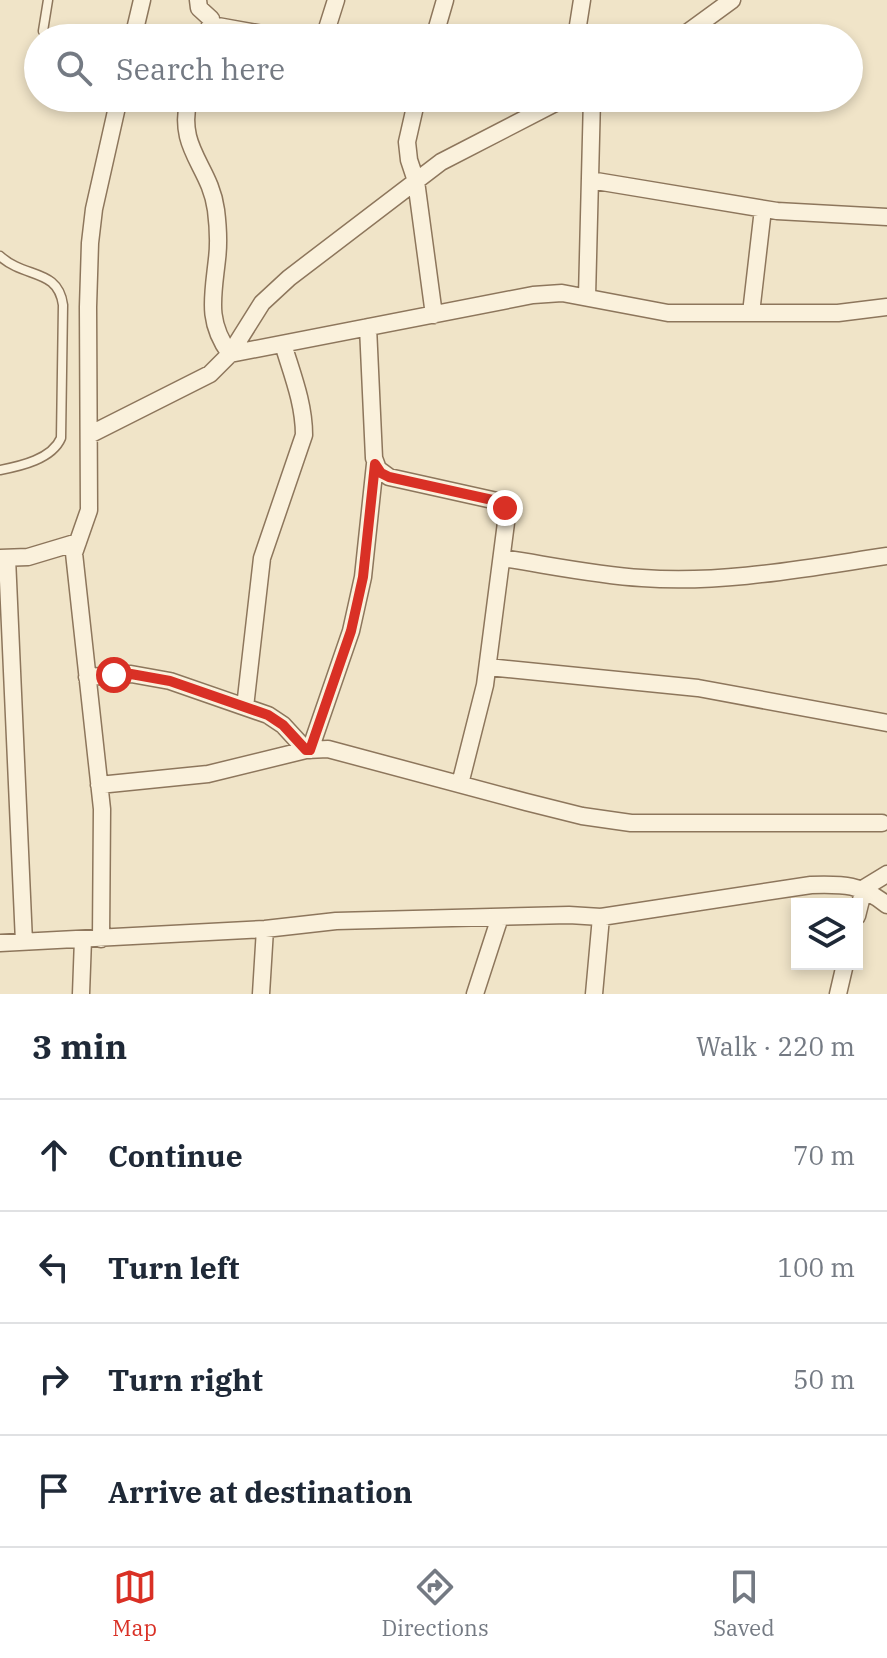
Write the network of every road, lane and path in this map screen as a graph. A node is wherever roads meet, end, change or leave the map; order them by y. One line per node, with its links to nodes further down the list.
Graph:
1 (48, 0): 8 (lane)
2 (142, 0): 9 (street)
3 (198, 0): 10 (street)
4 (336, 0): 11 (street)
5 (445, 0): 12 (street)
6 (582, 0): 13 (street)
7 (732, 0): 14 (street)
8 (44, 24)
9 (136, 24)
10 (211, 24)
11 (328, 24)
12 (438, 24)
13 (578, 24)
14 (699, 24)
15 (116, 112): 32 (street)
16 (187, 112): 31 (street)
17 (414, 112): 21 (street)
18 (538, 112): 21 (street)
19 (592, 112): 20 (street)
20 (590, 180): 22 (street); 25 (street)
21 (416, 181): 28 (street); 31 (street)
22 (763, 209): 23 (street); 27 (street)
23 (887, 217)
24 (0, 256): 34 (lane)
25 (587, 297): 27 (street); 28 (street)
26 (887, 307): 27 (street)
27 (751, 313)
28 (434, 315): 29 (street)
29 (368, 327): 30 (street); 33 (street)
30 (283, 344): 31 (street); 41 (street)
31 (230, 354): 32 (street)
32 (89, 435): 35 (street)
33 (375, 464): 38 (street); 43 (street)
34 (0, 470)
35 (78, 542): 37 (street); 40 (street)
36 (887, 556): 38 (street)
37 (3, 558): 57 (street)
38 (502, 558): 39 (street)
39 (488, 667): 42 (street); 44 (street)
40 (87, 677): 41 (street); 45 (street)
41 (245, 707): 43 (street)
42 (887, 723)
43 (308, 750): 44 (street); 45 (street)
44 (460, 784): 47 (street)
45 (99, 785): 56 (street)
46 (887, 806): 47 (street)
47 (885, 825)
48 (887, 874): 49 (street)
49 (864, 888): 50 (street); 51 (street); 53 (street)
50 (862, 898)
51 (887, 905)
52 (500, 917): 53 (street); 54 (street); 62 (street)
53 (601, 917): 63 (street)
54 (265, 929): 56 (street); 61 (street)
55 (83, 939): 56 (street); 57 (street); 60 (street)
56 (101, 939)
57 (24, 942): 58 (street)
58 (0, 943)
59 (844, 970): 64 (street)
60 (81, 994)
61 (261, 994)
62 (475, 994)
63 (594, 994)
64 (838, 994)

